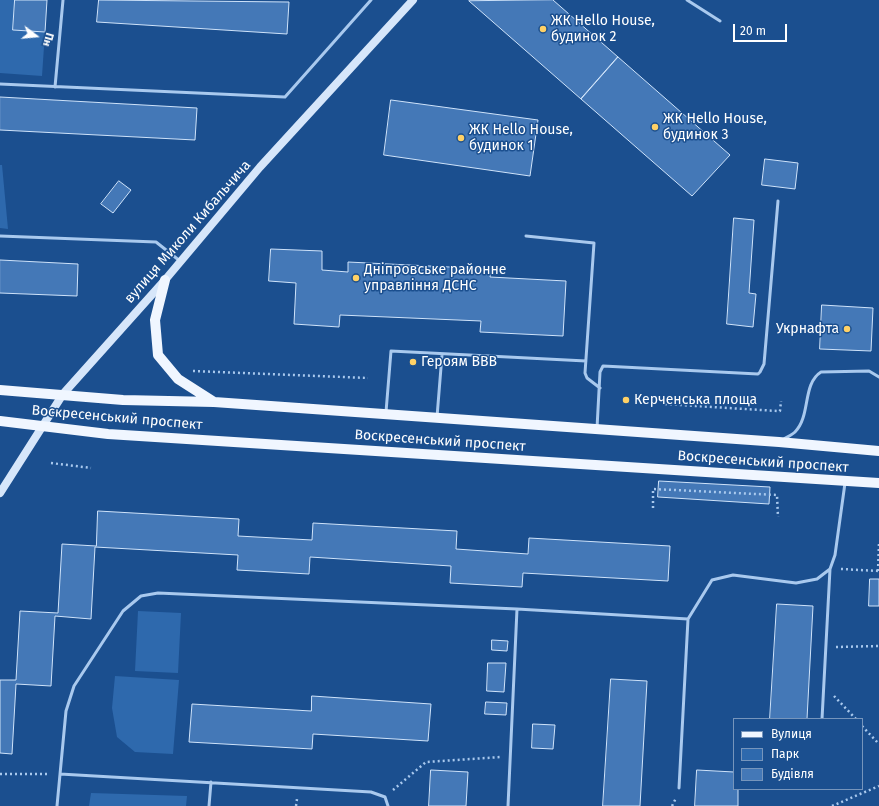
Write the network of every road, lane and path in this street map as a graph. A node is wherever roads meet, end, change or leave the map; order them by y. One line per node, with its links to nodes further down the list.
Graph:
1 (63, 0): 7 (lane)
2 (371, 0): 7 (lane)
3 (687, 0): 5 (lane)
4 (410, 1): 11 (street, вулиця Миколи Кибальчича)
5 (720, 21)
6 (0, 84): 7 (lane)
7 (55, 87)
8 (778, 202): 18 (lane)
9 (0, 236): 11 (lane)
10 (526, 236): 14 (lane)
11 (181, 262): 12 (street, вулиця Миколи Кибальчича)
12 (165, 280): 20 (street, вулиця Миколи Кибальчича); 23 (main road)
13 (442, 355): 14 (lane); 24 (lane); 25 (lane)
14 (586, 361): 18 (lane)
15 (193, 371): 17 (path)
16 (879, 377): 29 (lane)
17 (368, 378)
18 (600, 388): 28 (lane)
19 (0, 390): 20 (main road, Воскресенський проспект)
20 (63, 394): 23 (main road, Воскресенський проспект); 27 (street, вулиця Миколи Кибальчича)
21 (663, 400): 22 (path)
22 (781, 401)
23 (214, 402): 24 (main road, Воскресенський проспект)
24 (386, 414): 25 (main road, Воскресенський проспект)
25 (437, 418): 28 (main road, Воскресенський проспект)
26 (0, 420): 27 (main road, Воскресенський проспект)
27 (43, 425): 33 (main road, Воскресенський проспект); 35 (street, вулиця Миколи Кибальчича)
28 (597, 429): 29 (main road, Воскресенський проспект)
29 (778, 442): 30 (main road, Воскресенський проспект)
30 (879, 451)
31 (51, 463): 32 (path)
32 (91, 468)
33 (845, 481): 34 (main road, Воскресенський проспект); 39 (lane)
34 (879, 482)
35 (0, 493)
36 (653, 508): 37 (path)
37 (778, 517)
38 (879, 543): 40 (path)
39 (830, 569): 40 (path); 42 (lane); 44 (lane)
40 (878, 571)
41 (517, 609): 42 (lane); 50 (lane); 52 (lane)
42 (688, 619): 55 (lane)
43 (879, 646): 44 (path)
44 (826, 647): 45 (lane)
45 (824, 686): 46 (lane); 47 (path)
46 (822, 718)
47 (855, 718)
48 (863, 727): 49 (path)
49 (879, 744)
50 (511, 756): 56 (path); 60 (lane)
51 (0, 774): 52 (path)
52 (60, 774): 53 (lane); 57 (lane)
53 (211, 782): 56 (lane); 58 (lane)
54 (879, 786): 61 (path)
55 (679, 788)
56 (385, 797): 59 (lane)
57 (57, 806)
58 (209, 806)
59 (388, 806)
60 (508, 806)
61 (832, 806)

